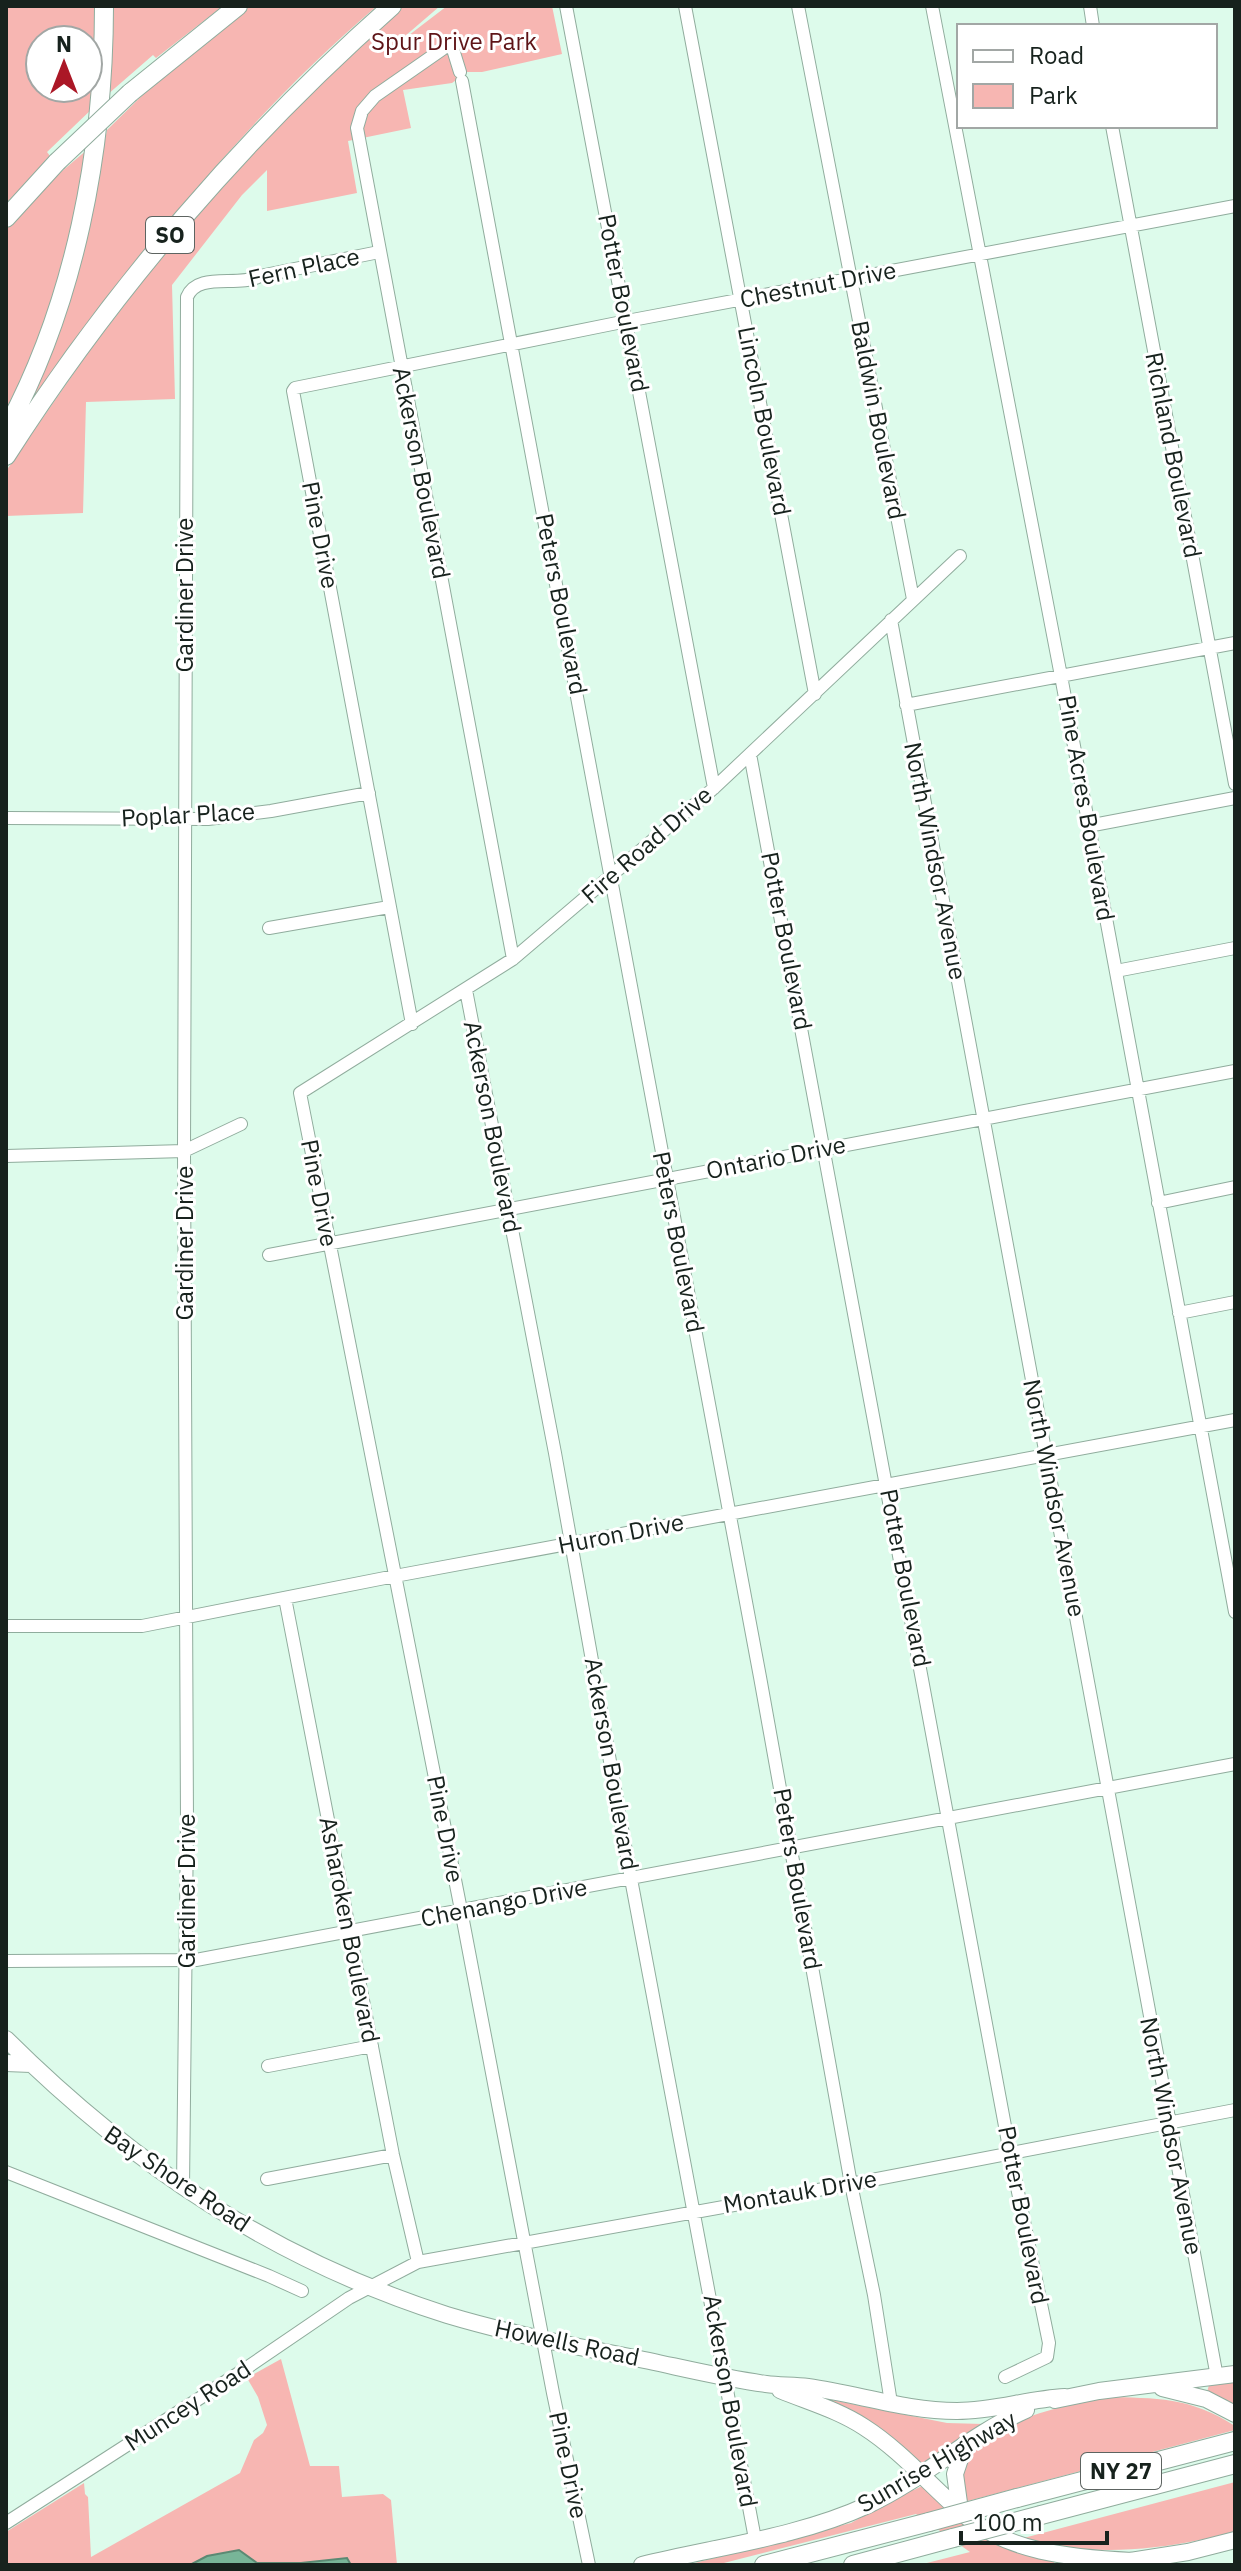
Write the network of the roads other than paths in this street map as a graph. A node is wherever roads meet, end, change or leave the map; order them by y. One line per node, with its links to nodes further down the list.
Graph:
1 (104, 6): 21 (highway)
2 (238, 6): 11 (highway, bridge)
3 (392, 6): 22 (highway, SO)
4 (566, 6): 18 (street, Potter Boulevard)
5 (685, 6): 17 (street, Lincoln Boulevard)
6 (798, 6): 15 (street, Baldwin Boulevard)
7 (932, 6): 14 (street, Pine Acres Boulevard)
8 (357, 128): 13 (street, Ackerson Boulevard); 19 (street, Peters Boulevard)
9 (1112, 128): 12 (street, Richland Boulevard)
10 (1235, 206): 12 (street, Chestnut Drive)
11 (6, 218)
12 (1130, 226): 14 (street, Chestnut Drive); 27 (street, Richland Boulevard)
13 (379, 252): 16 (street, Fern Place); 20 (street, Ackerson Boulevard)
14 (979, 256): 15 (street, Chestnut Drive); 28 (street, Pine Acres Boulevard)
15 (851, 279): 17 (street, Chestnut Drive); 24 (street, Baldwin Boulevard)
16 (187, 297): 37 (street, Gardiner Drive)
17 (741, 300): 18 (street, Chestnut Drive); 29 (street, Lincoln Boulevard)
18 (627, 321): 19 (street, Chestnut Drive); 33 (street, Potter Boulevard)
19 (512, 344): 20 (street, Chestnut Drive); 39 (street, Peters Boulevard)
20 (400, 366): 34 (street, Pine Drive); 43 (street, Ackerson Boulevard)
21 (6, 430)
22 (6, 456)
23 (960, 556): 24 (street, Fire Road Drive)
24 (913, 599): 25 (street, Fire Road Drive)
25 (891, 620): 29 (street, Fire Road Drive); 30 (street, North Windsor Avenue)
26 (1235, 643): 27 (street)
27 (1210, 648): 28 (street); 32 (street, Richland Boulevard)
28 (1061, 676): 30 (street); 38 (street, Pine Acres Boulevard)
29 (815, 694): 31 (street, Fire Road Drive)
30 (906, 705): 50 (street, North Windsor Avenue)
31 (750, 754): 33 (street, Fire Road Drive); 52 (street, Potter Boulevard)
32 (1235, 784)
33 (714, 788): 39 (street, Fire Road Drive)
34 (369, 793): 37 (street, Poplar Place); 40 (street, Pine Drive)
35 (1235, 798): 38 (street)
36 (6, 818): 37 (street, Poplar Place)
37 (186, 820): 53 (street, Gardiner Drive)
38 (1088, 826): 44 (street, Pine Acres Boulevard)
39 (611, 877): 43 (street, Fire Road Drive); 55 (street, Peters Boulevard)
40 (389, 907): 41 (street); 46 (street, Pine Drive)
41 (269, 928)
42 (1235, 948): 44 (street)
43 (513, 959): 45 (street, Fire Road Drive)
44 (1116, 971): 48 (street, Pine Acres Boulevard)
45 (466, 990): 46 (street, Fire Road Drive); 58 (street, Ackerson Boulevard)
46 (412, 1024): 49 (street, Fire Road Drive)
47 (1235, 1071): 48 (street, Ontario Drive)
48 (1138, 1089): 50 (street, Ontario Drive); 57 (street, Pine Acres Boulevard)
49 (300, 1093): 59 (street, Pine Drive)
50 (983, 1118): 52 (street, Ontario Drive); 65 (street, North Windsor Avenue)
51 (241, 1124): 53 (street)
52 (825, 1149): 55 (street, Ontario Drive); 66 (street, Potter Boulevard)
53 (184, 1151): 54 (street); 74 (street, Gardiner Drive)
54 (6, 1156)
55 (667, 1179): 58 (street, Ontario Drive); 67 (street, Peters Boulevard)
56 (1235, 1187): 57 (street)
57 (1158, 1203): 62 (street, Pine Acres Boulevard)
58 (507, 1211): 59 (street, Ontario Drive); 70 (street, Ackerson Boulevard)
59 (329, 1245): 60 (street, Ontario Drive); 71 (street, Pine Drive)
60 (269, 1255)
61 (1235, 1302): 62 (street)
62 (1179, 1313): 64 (street, Pine Acres Boulevard)
63 (1235, 1420): 64 (street, Huron Drive)
64 (1200, 1427): 65 (street, Huron Drive); 69 (street, Pine Acres Boulevard)
65 (1046, 1454): 66 (street, Huron Drive); 77 (street, North Windsor Avenue)
66 (887, 1484): 67 (street, Huron Drive); 78 (street, Potter Boulevard)
67 (729, 1513): 70 (street, Huron Drive); 79 (street, Peters Boulevard)
68 (1235, 1533): 69 (street)
69 (1221, 1536): 73 (street, Pine Acres Boulevard)
70 (571, 1543): 71 (street, Huron Drive); 80 (street, Ackerson Boulevard)
71 (395, 1576): 72 (street, Huron Drive); 81 (street, Pine Drive)
72 (285, 1598): 74 (street, Huron Drive); 82 (street, Asharoken Boulevard)
73 (1235, 1612)
74 (186, 1618): 75 (street, Huron Drive); 83 (street, Gardiner Drive)
75 (6, 1626)
76 (1235, 1764): 77 (street, Chenango Drive)
77 (1107, 1788): 78 (street, Chenango Drive); 91 (street, North Windsor Avenue)
78 (950, 1819): 79 (street, Chenango Drive); 92 (street, Potter Boulevard)
79 (791, 1847): 80 (street, Chenango Drive); 96 (street, Peters Boulevard)
80 (631, 1879): 81 (street, Chenango Drive); 98 (street, Ackerson Boulevard)
81 (461, 1910): 82 (street, Chenango Drive); 99 (street, Pine Drive)
82 (350, 1932): 83 (street, Chenango Drive); 86 (street, Asharoken Boulevard)
83 (186, 1960): 84 (street, Chenango Drive); 97 (street, Gardiner Drive)
84 (6, 1961)
85 (6, 2039): 88 (main road, Bay Shore Road)
86 (372, 2046): 89 (street); 93 (street, Asharoken Boulevard)
87 (6, 2063): 88 (main road)
88 (31, 2064): 97 (main road, Bay Shore Road)
89 (268, 2066)
90 (1235, 2110): 91 (street, Montauk Drive)
91 (1168, 2122): 92 (street, Montauk Drive); 107 (street, North Windsor Avenue)
92 (1010, 2153): 96 (street, Montauk Drive); 106 (street, Potter Boulevard)
93 (393, 2155): 95 (street); 100 (street, Asharoken Boulevard)
94 (6, 2172): 102 (street)
95 (267, 2179)
96 (851, 2184): 98 (street, Montauk Drive); 111 (street, Peters Boulevard)
97 (183, 2188): 101 (main road, Bay Shore Road)
98 (695, 2211): 99 (street, Montauk Drive); 105 (street, Ackerson Boulevard)
99 (525, 2242): 100 (street, Montauk Drive); 103 (street, Pine Drive)
100 (418, 2262): 101 (street, Montauk Drive)
101 (370, 2287): 103 (main road, Howells Road); 118 (street, Muncey Road)
102 (302, 2291)
103 (544, 2340): 105 (main road, Howells Road); 122 (street, Pine Drive)
104 (1235, 2374): 107 (main road, Sunrise Highway)
105 (726, 2376): 108 (main road, Howells Road); 119 (street, Ackerson Boulevard)
106 (1005, 2377)
107 (1217, 2377): 109 (main road, Sunrise Highway)
108 (767, 2384): 111 (main road, Howells Road); 116 (main road, Howells Road)
109 (1137, 2386): 110 (main road, Sunrise Highway); 112 (main road)
110 (1065, 2397): 111 (main road, Howells Road); 114 (main road, Sunrise Highway)
111 (891, 2403)
112 (1235, 2414)
113 (1229, 2442): 124 (highway, Sunrise Highway / NY 27, bridge)
114 (965, 2444): 116 (main road, Sunrise Highway); 117 (main road)
115 (1235, 2464): 125 (highway, NY 27, bridge)
116 (921, 2473): 117 (main road, Howells Road); 119 (main road, Sunrise Highway)
117 (960, 2512): 121 (main road, Howells Road)
118 (6, 2523)
119 (755, 2539): 123 (main road, Sunrise Highway)
120 (1235, 2540): 121 (main road)
121 (1132, 2561): 126 (main road)
122 (589, 2565)
123 (642, 2565)
124 (764, 2565)
125 (853, 2565)
126 (1099, 2565)

